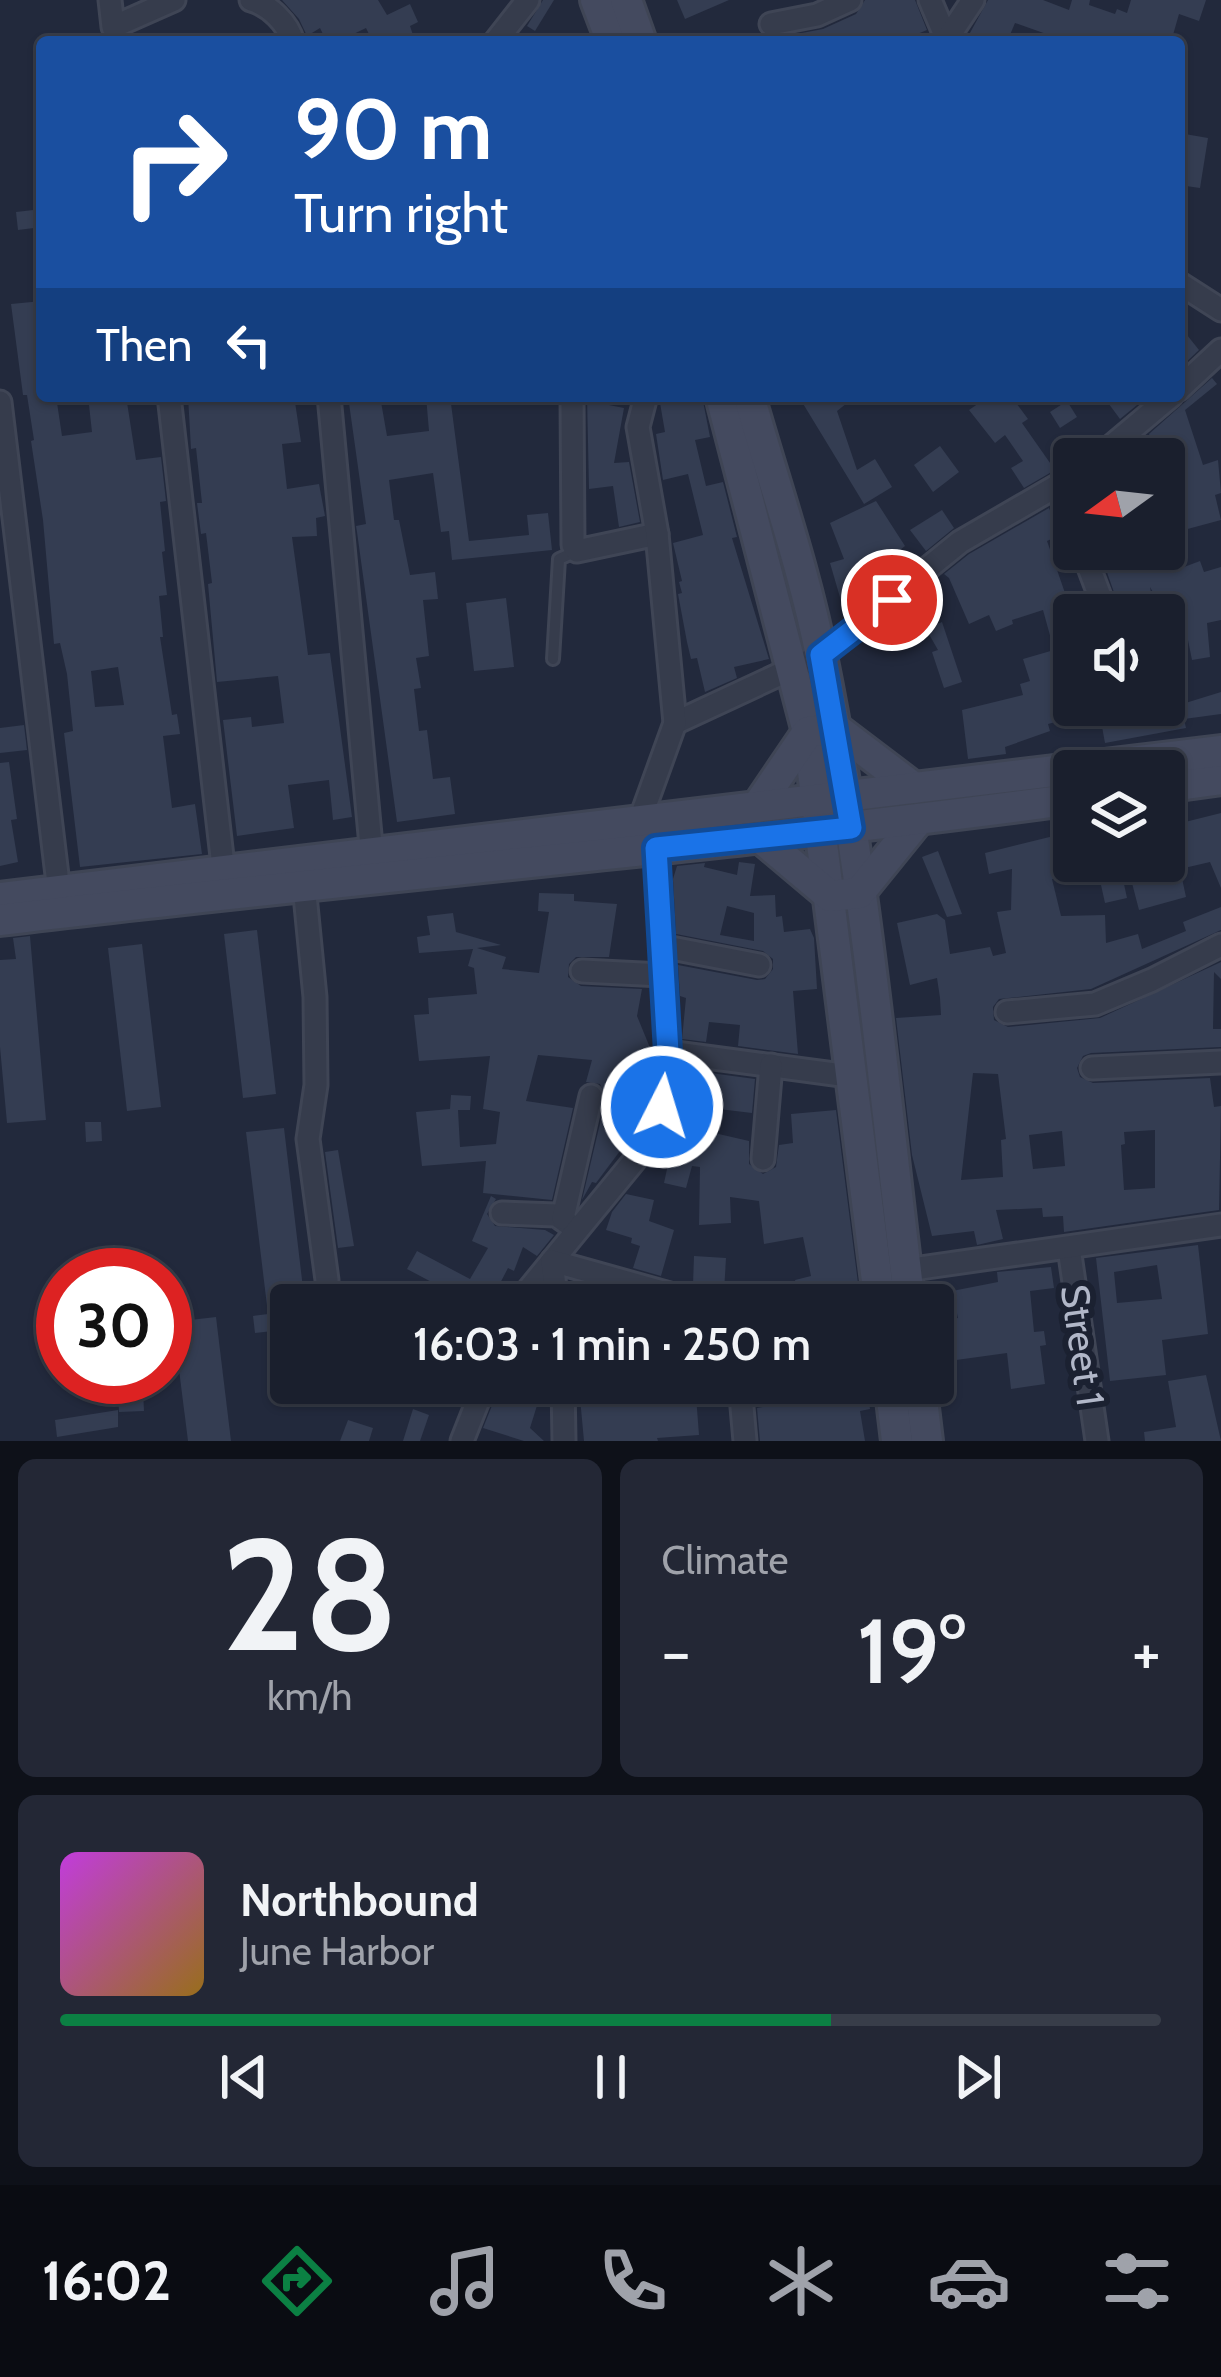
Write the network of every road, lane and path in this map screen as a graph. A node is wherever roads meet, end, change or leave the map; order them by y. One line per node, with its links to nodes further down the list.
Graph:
1 (110, 0): 11 (street)
2 (174, 0): 11 (street)
3 (251, 0): 12 (street)
4 (527, 0): 13 (street)
5 (596, 0): 14 (street)
6 (626, 0): 15 (street)
7 (850, 0): 10 (street)
8 (929, 0): 16 (street)
9 (973, 0): 17 (street)
10 (771, 24)
11 (114, 34)
12 (291, 36)
13 (500, 36)
14 (610, 36)
15 (639, 36)
16 (944, 36)
17 (949, 36)
18 (1185, 287): 19 (street)
19 (1221, 310)
20 (1221, 350): 21 (street)
21 (1185, 383)
22 (0, 402): 54 (street)
23 (170, 402): 50 (street)
24 (329, 402): 49 (street)
25 (572, 402): 33 (street)
26 (644, 402): 32 (street)
27 (723, 402): 35 (street)
28 (750, 402): 35 (street)
29 (1164, 402): 30 (street)
30 (1121, 438)
31 (1053, 489): 35 (street)
32 (658, 534): 33 (street); 36 (street)
33 (577, 551): 34 (lane)
34 (553, 659)
35 (808, 663): 36 (street); 37 (street)
36 (675, 723): 44 (street)
37 (821, 730): 41 (street); 42 (street); 46 (street)
38 (1221, 751): 41 (street)
39 (1221, 779): 40 (street)
40 (1185, 784)
41 (914, 788): 42 (street)
42 (831, 798): 46 (street); 47 (street)
43 (1053, 802): 45 (street)
44 (640, 820): 46 (street); 49 (street)
45 (918, 820): 47 (street); 52 (street)
46 (759, 822): 47 (street); 48 (street); 52 (street)
47 (836, 830): 52 (street)
48 (656, 848): 49 (street); 57 (street)
49 (373, 865): 50 (street); 51 (street)
50 (225, 883): 51 (street); 54 (street)
51 (304, 885): 75 (street)
52 (844, 894): 66 (street); 74 (street)
53 (0, 898): 54 (street)
54 (60, 902): 55 (street)
55 (0, 920)
56 (1221, 945): 61 (street)
57 (661, 946): 58 (street); 60 (street)
58 (759, 965)
59 (582, 970): 60 (street)
60 (662, 975): 62 (street)
61 (1007, 1012)
62 (668, 1052): 64 (street); 70 (street)
63 (1221, 1062): 65 (street)
64 (771, 1065): 66 (street); 68 (street)
65 (1092, 1068)
66 (849, 1076): 79 (street)
67 (591, 1096): 70 (street)
68 (763, 1159)
69 (502, 1213): 70 (street)
70 (571, 1225): 73 (street)
71 (1221, 1226): 72 (street)
72 (1069, 1248): 74 (street); 91 (street, Street 1)
73 (552, 1261): 76 (street); 77 (street); 78 (street)
74 (906, 1270): 80 (street)
75 (327, 1280)
76 (533, 1284)
77 (555, 1284)
78 (634, 1284)
79 (877, 1284)
80 (908, 1284)
81 (477, 1404): 86 (street)
82 (563, 1404): 87 (street)
83 (742, 1404): 88 (street)
84 (893, 1404): 89 (street)
85 (923, 1404): 90 (street)
86 (462, 1441)
87 (564, 1441)
88 (745, 1441)
89 (897, 1441)
90 (927, 1441)
91 (1097, 1441)

